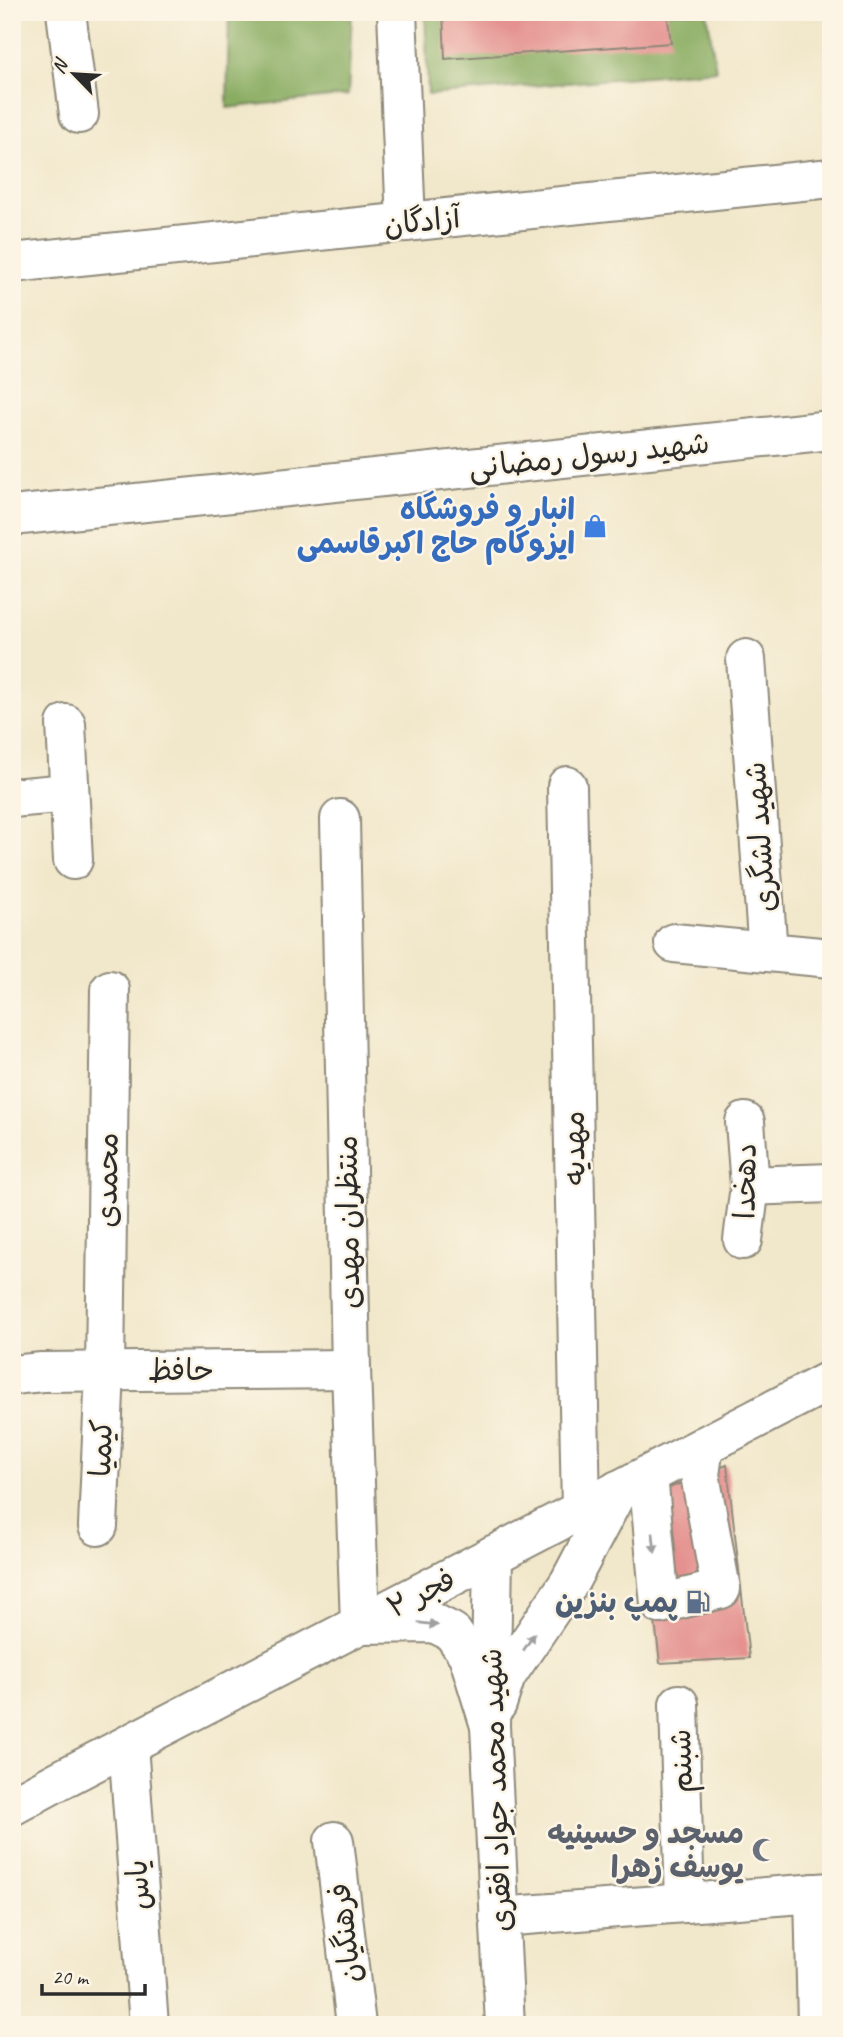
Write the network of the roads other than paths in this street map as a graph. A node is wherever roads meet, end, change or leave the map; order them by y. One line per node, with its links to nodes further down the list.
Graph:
1 (66, 12): 3 (street)
2 (397, 12): 5 (street)
3 (79, 114)
4 (831, 178): 5 (street, آزادگان)
5 (406, 222): 6 (street, آزادگان)
6 (12, 263)
7 (831, 430): 8 (street, شهید رسول رمضانی)
8 (12, 516)
9 (746, 659): 17 (street, شهید لشگری)
10 (66, 724): 12 (street)
11 (567, 786): 30 (street, مهدیه)
12 (69, 793): 13 (street); 15 (street)
13 (12, 798)
14 (340, 819): 24 (street, منتظران مهدی)
15 (73, 860)
16 (674, 943): 17 (street)
17 (768, 952): 18 (street, شهید لشگری)
18 (831, 958)
19 (110, 990): 25 (street, محمدی)
20 (745, 1122): 22 (street, دهخدا)
21 (831, 1183): 22 (street)
22 (750, 1186): 23 (street, دهخدا)
23 (743, 1240)
24 (351, 1369): 25 (street, حافظ); 33 (street, منتظران مهدی)
25 (105, 1371): 26 (street, حافظ); 31 (street, کیمیا)
26 (12, 1375)
27 (831, 1380): 28 (street, فجر ۲)
28 (704, 1446): 29 (street, فجر ۲); 29 (street, one-way to 28)
29 (633, 1483): 30 (street, فجر ۲); 35 (street, one-way to 29)
30 (581, 1510): 32 (street, فجر ۲)
31 (98, 1526)
32 (493, 1555): 33 (street, فجر ۲); 35 (street, شهید محمد جواد افقری)
33 (360, 1624): 35 (street, one-way to 35); 36 (street, فجر ۲)
34 (679, 1704): 40 (street, شبنم)
35 (490, 1726): 41 (street, شهید محمد جواد افقری)
36 (128, 1745): 37 (street, فجر ۲); 42 (street, یاس)
37 (12, 1807)
38 (334, 1841): 43 (street, فرهنگیان)
39 (822, 1892): 40 (street); 45 (street)
40 (685, 1903): 41 (street)
41 (499, 1916): 44 (street, شهید محمد جواد افقری)
42 (149, 2025)
43 (356, 2025)
44 (505, 2025)
45 (817, 2025)

